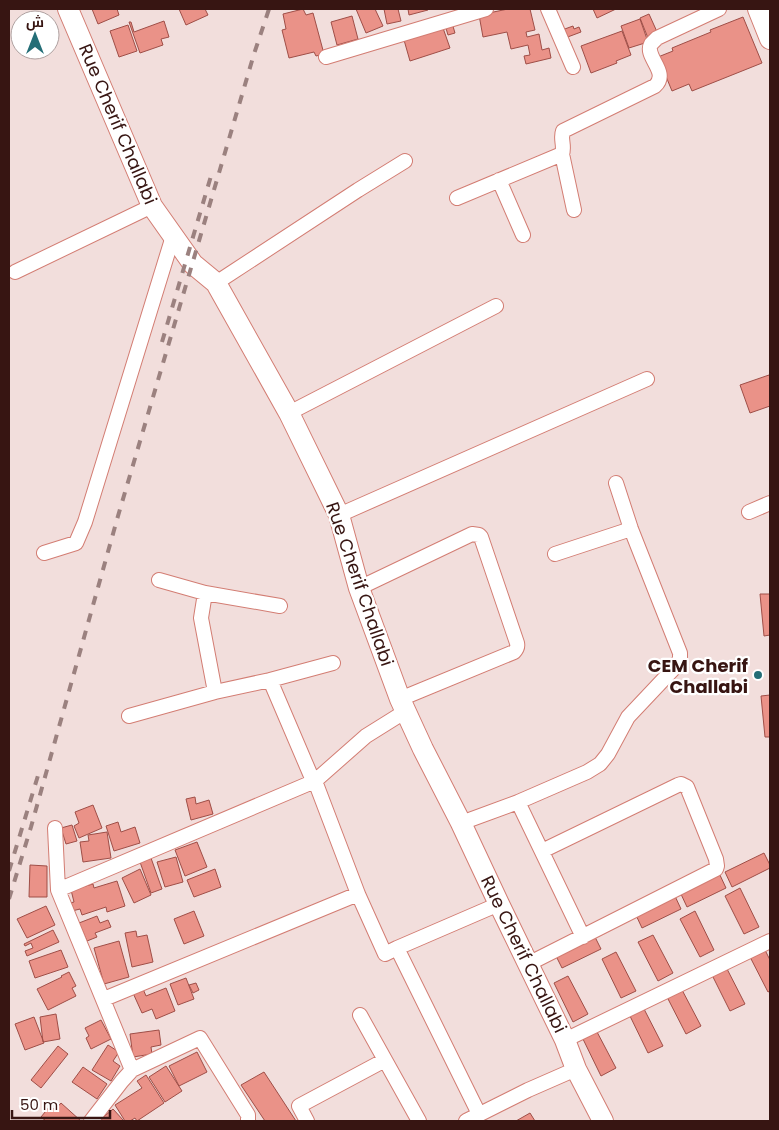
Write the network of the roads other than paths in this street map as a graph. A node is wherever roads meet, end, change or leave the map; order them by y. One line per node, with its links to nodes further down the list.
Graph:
1 (68, 9): 13 (street, Rue Cherif Challabi)
2 (486, 9): 7 (street)
3 (548, 9): 8 (street)
4 (719, 9): 9 (street)
5 (758, 9): 6 (street)
6 (770, 39)
7 (326, 56)
8 (573, 67)
9 (562, 154): 11 (street); 14 (street)
10 (405, 161): 18 (street)
11 (499, 180): 12 (street); 15 (street)
12 (457, 198)
13 (152, 206): 16 (street, Rue Cherif Challabi); 17 (street)
14 (574, 210)
15 (523, 235)
16 (173, 236): 18 (street, Rue Cherif Challabi); 27 (street)
17 (15, 272)
18 (216, 283): 21 (street, Rue Cherif Challabi)
19 (496, 306): 21 (street)
20 (647, 379): 25 (street)
21 (288, 413): 25 (street, Rue Cherif Challabi)
22 (616, 483): 26 (street)
23 (770, 503): 24 (street)
24 (749, 512)
25 (339, 515): 30 (street, Rue Cherif Challabi)
26 (631, 529): 28 (street); 39 (street)
27 (44, 553)
28 (555, 554)
29 (159, 580): 31 (street)
30 (358, 588): 36 (street, Rue Cherif Challabi); 36 (street)
31 (205, 593): 32 (street); 35 (street)
32 (280, 606)
33 (333, 663): 34 (street)
34 (270, 680): 35 (street); 38 (street)
35 (214, 692): 37 (street)
36 (403, 705): 38 (street); 40 (street, Rue Cherif Challabi)
37 (129, 716)
38 (315, 781): 43 (street); 44 (street)
39 (518, 802): 40 (street); 42 (street)
40 (461, 823): 45 (street, Rue Cherif Challabi)
41 (55, 828): 43 (street)
42 (542, 851): 46 (street); 46 (street)
43 (58, 890): 50 (street)
44 (358, 894): 48 (street); 50 (street)
45 (499, 904): 48 (street); 49 (street, Rue Cherif Challabi)
46 (584, 937): 49 (street)
47 (770, 941): 52 (street)
48 (397, 948): 56 (street)
49 (528, 964): 52 (street, Rue Cherif Challabi)
50 (104, 999): 55 (street)
51 (360, 1015): 53 (street)
52 (565, 1040): 54 (street, Rue Cherif Challabi)
53 (385, 1060): 59 (street); 60 (street)
54 (576, 1069): 56 (street); 62 (street, Rue Cherif Challabi)
55 (132, 1070): 57 (street); 58 (street)
56 (479, 1114): 61 (street)
57 (91, 1121)
58 (248, 1121)
59 (307, 1121)
60 (419, 1121)
61 (466, 1121)
62 (603, 1121)

